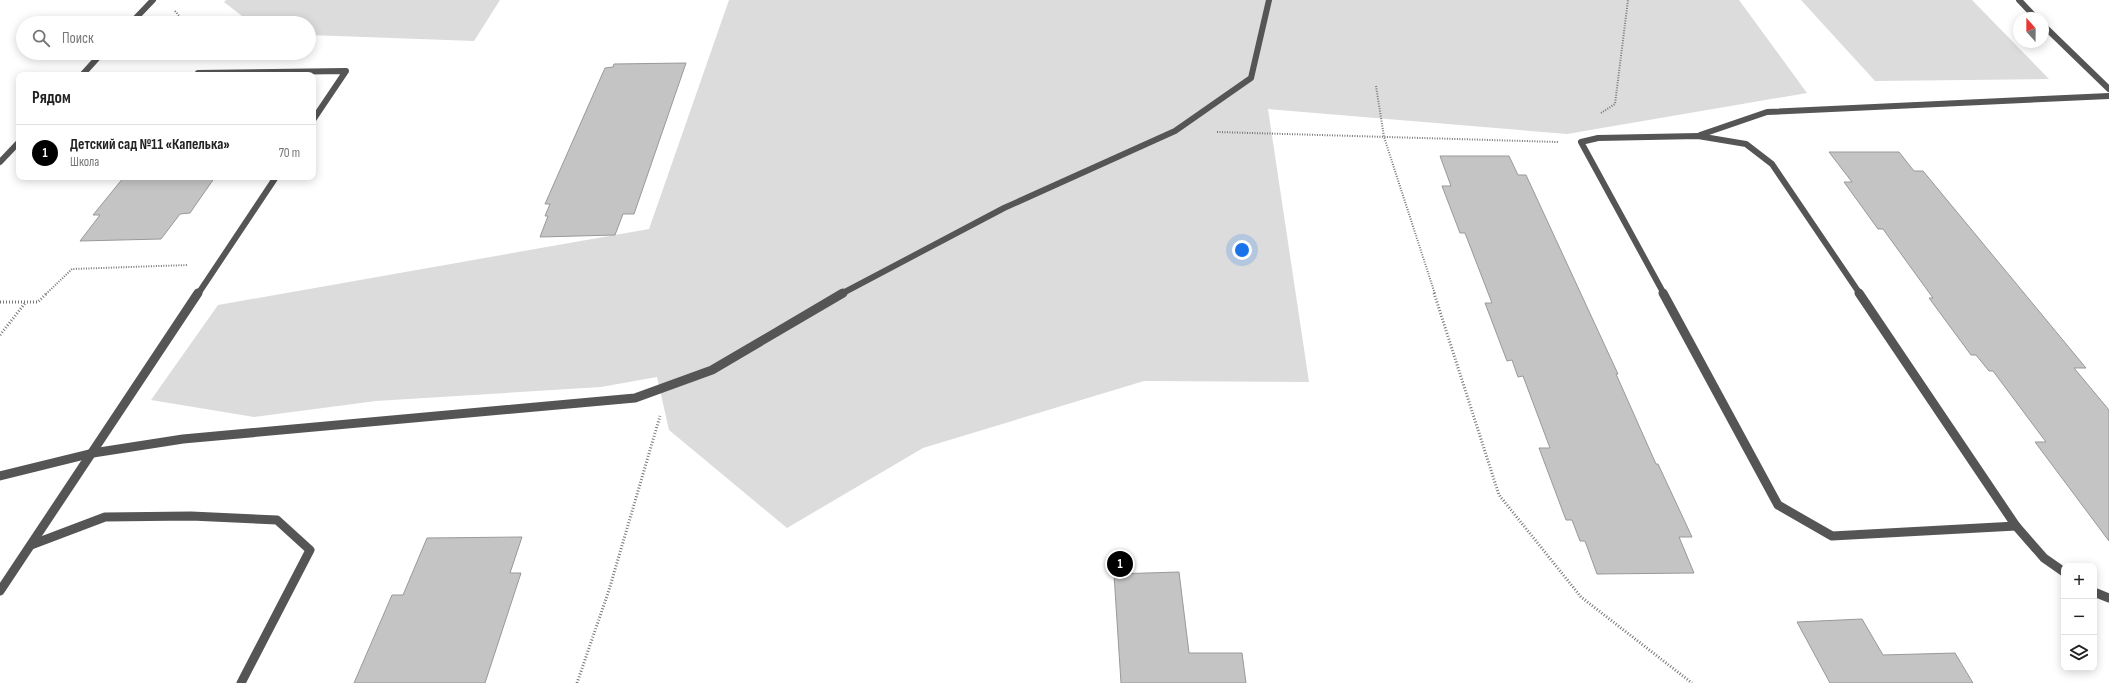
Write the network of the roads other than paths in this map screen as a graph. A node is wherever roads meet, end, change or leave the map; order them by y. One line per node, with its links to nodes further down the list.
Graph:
1 (153, 0): 5 (street)
2 (1269, 0): 17 (street)
3 (2019, 0): 4 (street)
4 (2030, 12)
5 (138, 16)
6 (2049, 31): 10 (street)
7 (96, 60): 8 (street)
8 (85, 72)
9 (272, 72): 12 (street)
10 (2109, 89)
11 (2109, 96): 13 (street)
12 (316, 116)
13 (1698, 136): 19 (street); 19 (street)
14 (16, 145): 15 (street)
15 (0, 162)
16 (274, 180): 17 (street)
17 (93, 453): 18 (street); 20 (street)
18 (0, 476)
19 (2016, 526): 21 (street)
20 (31, 545): 22 (street); 25 (street)
21 (2061, 570)
22 (0, 591)
23 (2097, 593): 24 (street)
24 (2109, 598)
25 (242, 683)

